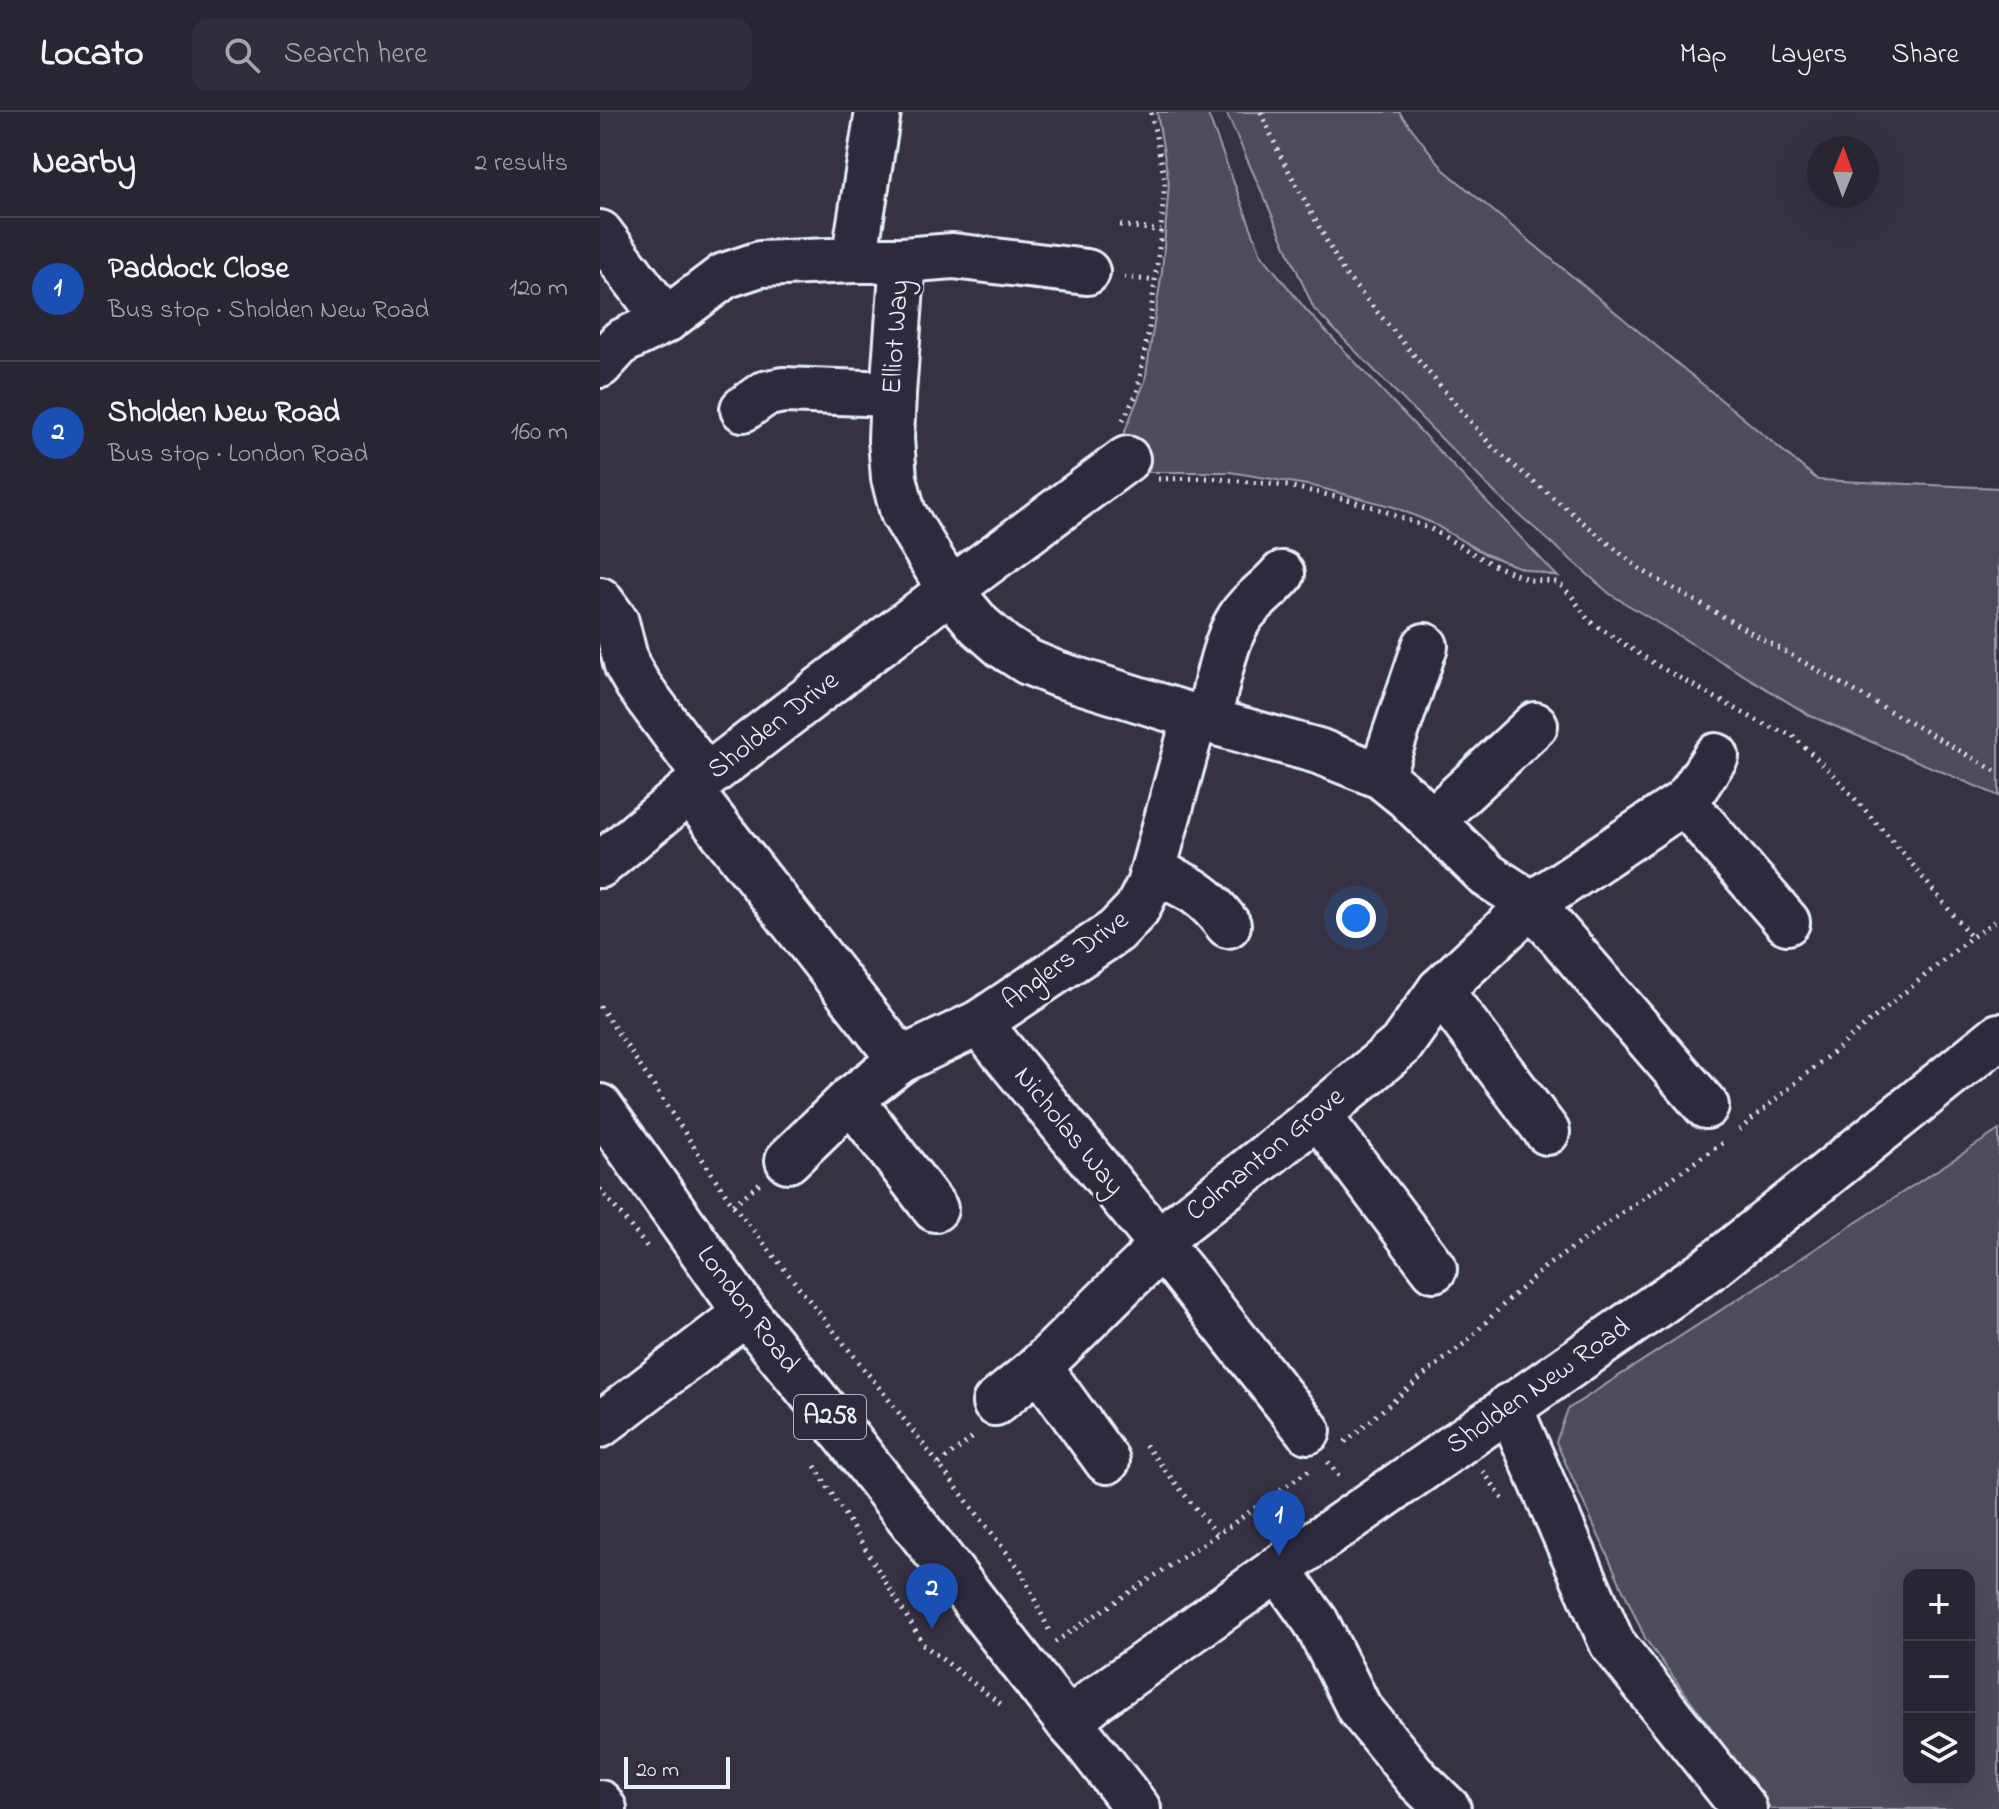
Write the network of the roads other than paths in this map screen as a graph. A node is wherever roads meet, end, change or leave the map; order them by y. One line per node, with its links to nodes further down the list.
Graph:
1 (878, 112): 3 (street)
2 (600, 233): 6 (street)
3 (854, 260): 4 (street, Elliot Way); 6 (street, Elliot Way)
4 (903, 260): 5 (street); 8 (street, Elliot Way)
5 (1087, 272)
6 (666, 320): 7 (street, Elliot Way)
7 (600, 365)
8 (893, 394): 9 (street); 12 (street, Elliot Way)
9 (743, 409)
10 (1127, 459): 12 (street, Sholden Drive)
11 (1282, 574): 15 (street, Anglers Drive)
12 (950, 590): 15 (street); 19 (street, Sholden Drive)
13 (601, 603): 19 (street)
14 (1425, 646): 18 (street)
15 (1201, 719): 18 (street); 23 (street, Anglers Drive)
16 (1535, 725): 21 (street)
17 (1716, 756): 20 (street, Colmanton Grove)
18 (1381, 776): 21 (street)
19 (698, 784): 22 (street, Sholden Drive); 30 (street)
20 (1684, 802): 24 (street, Colmanton Grove); 25 (street)
21 (1432, 821): 24 (street)
22 (600, 865)
23 (1153, 871): 26 (street); 28 (street, Anglers Drive)
24 (1532, 904): 27 (street, Colmanton Grove); 32 (street)
25 (1787, 922)
26 (1228, 925)
27 (1440, 990): 34 (street, Colmanton Grove); 35 (street)
28 (979, 1023): 30 (street, Anglers Drive); 38 (street, Nicholas Way)
29 (1999, 1036): 43 (street, Sholden New Road)
30 (901, 1060): 31 (street, Anglers Drive)
31 (851, 1099): 36 (street, Anglers Drive); 37 (street)
32 (1706, 1106)
33 (600, 1107): 40 (street, London Road / A258)
34 (1318, 1115): 38 (street, Colmanton Grove); 39 (street)
35 (1547, 1132)
36 (788, 1160)
37 (935, 1209)
38 (1158, 1241): 41 (street, Colmanton Grove); 45 (street, Nicholas Way)
39 (1434, 1269)
40 (746, 1313): 44 (street); 48 (street, London Road / A258)
41 (1039, 1367): 42 (street, Colmanton Grove); 46 (street)
42 (995, 1403)
43 (1509, 1406): 47 (street, Sholden New Road); 53 (street)
44 (600, 1425)
45 (1316, 1444)
46 (1123, 1450)
47 (1278, 1569): 48 (street, Sholden New Road); 52 (street)
48 (1068, 1722): 51 (street, London Road / A258)
49 (600, 1803): 50 (street)
50 (604, 1809)
51 (1138, 1809)
52 (1448, 1809)
53 (1744, 1809)

